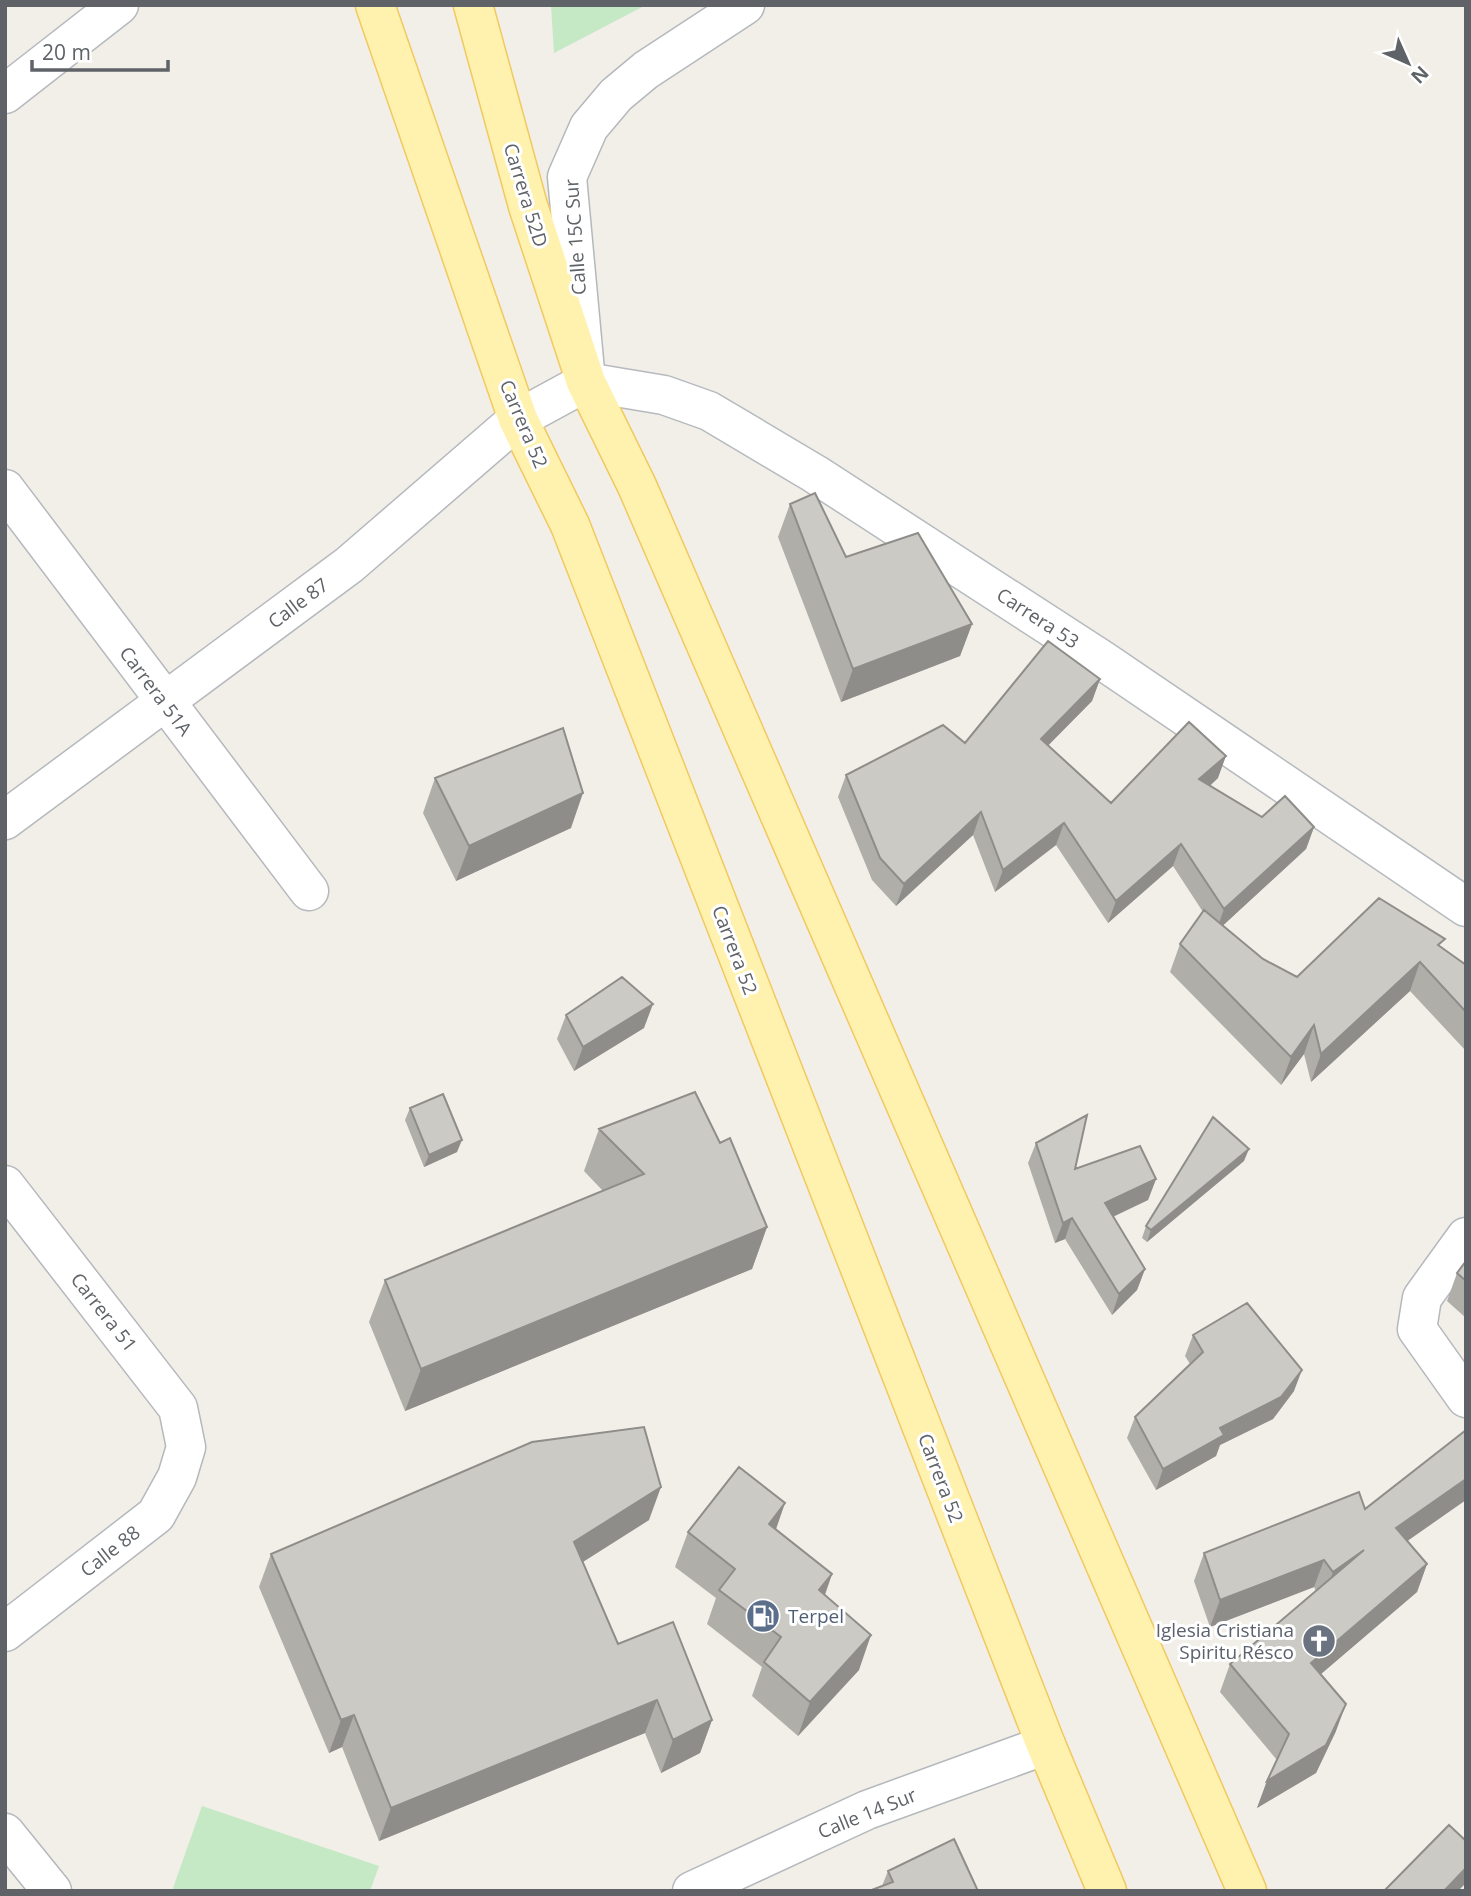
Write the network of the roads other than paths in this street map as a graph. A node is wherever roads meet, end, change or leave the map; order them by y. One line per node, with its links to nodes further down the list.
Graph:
1 (119, 5): 5 (street)
2 (375, 5): 7 (main road, Carrera 52)
3 (472, 5): 6 (main road, Carrera 52D)
4 (745, 5): 6 (street, Calle 15C Sur)
5 (5, 94)
6 (586, 382): 7 (street, Calle 87); 12 (street, Carrera 53); 23 (main road)
7 (518, 419): 9 (street, Calle 87); 18 (main road, Carrera 52)
8 (5, 489): 9 (street, Carrera 51A)
9 (164, 703): 10 (street, Calle 87); 11 (street, Carrera 51A)
10 (5, 820)
11 (309, 891)
12 (1466, 907)
13 (5, 1185): 16 (street, Carrera 51)
14 (1466, 1237): 15 (street)
15 (1466, 1398)
16 (186, 1447): 17 (street, Calle 88)
17 (5, 1632)
18 (1046, 1745): 21 (street, Calle 14 Sur); 22 (main road, Carrera 52)
19 (5, 1833): 20 (street)
20 (52, 1891)
21 (692, 1891)
22 (1107, 1891)
23 (1247, 1891)

